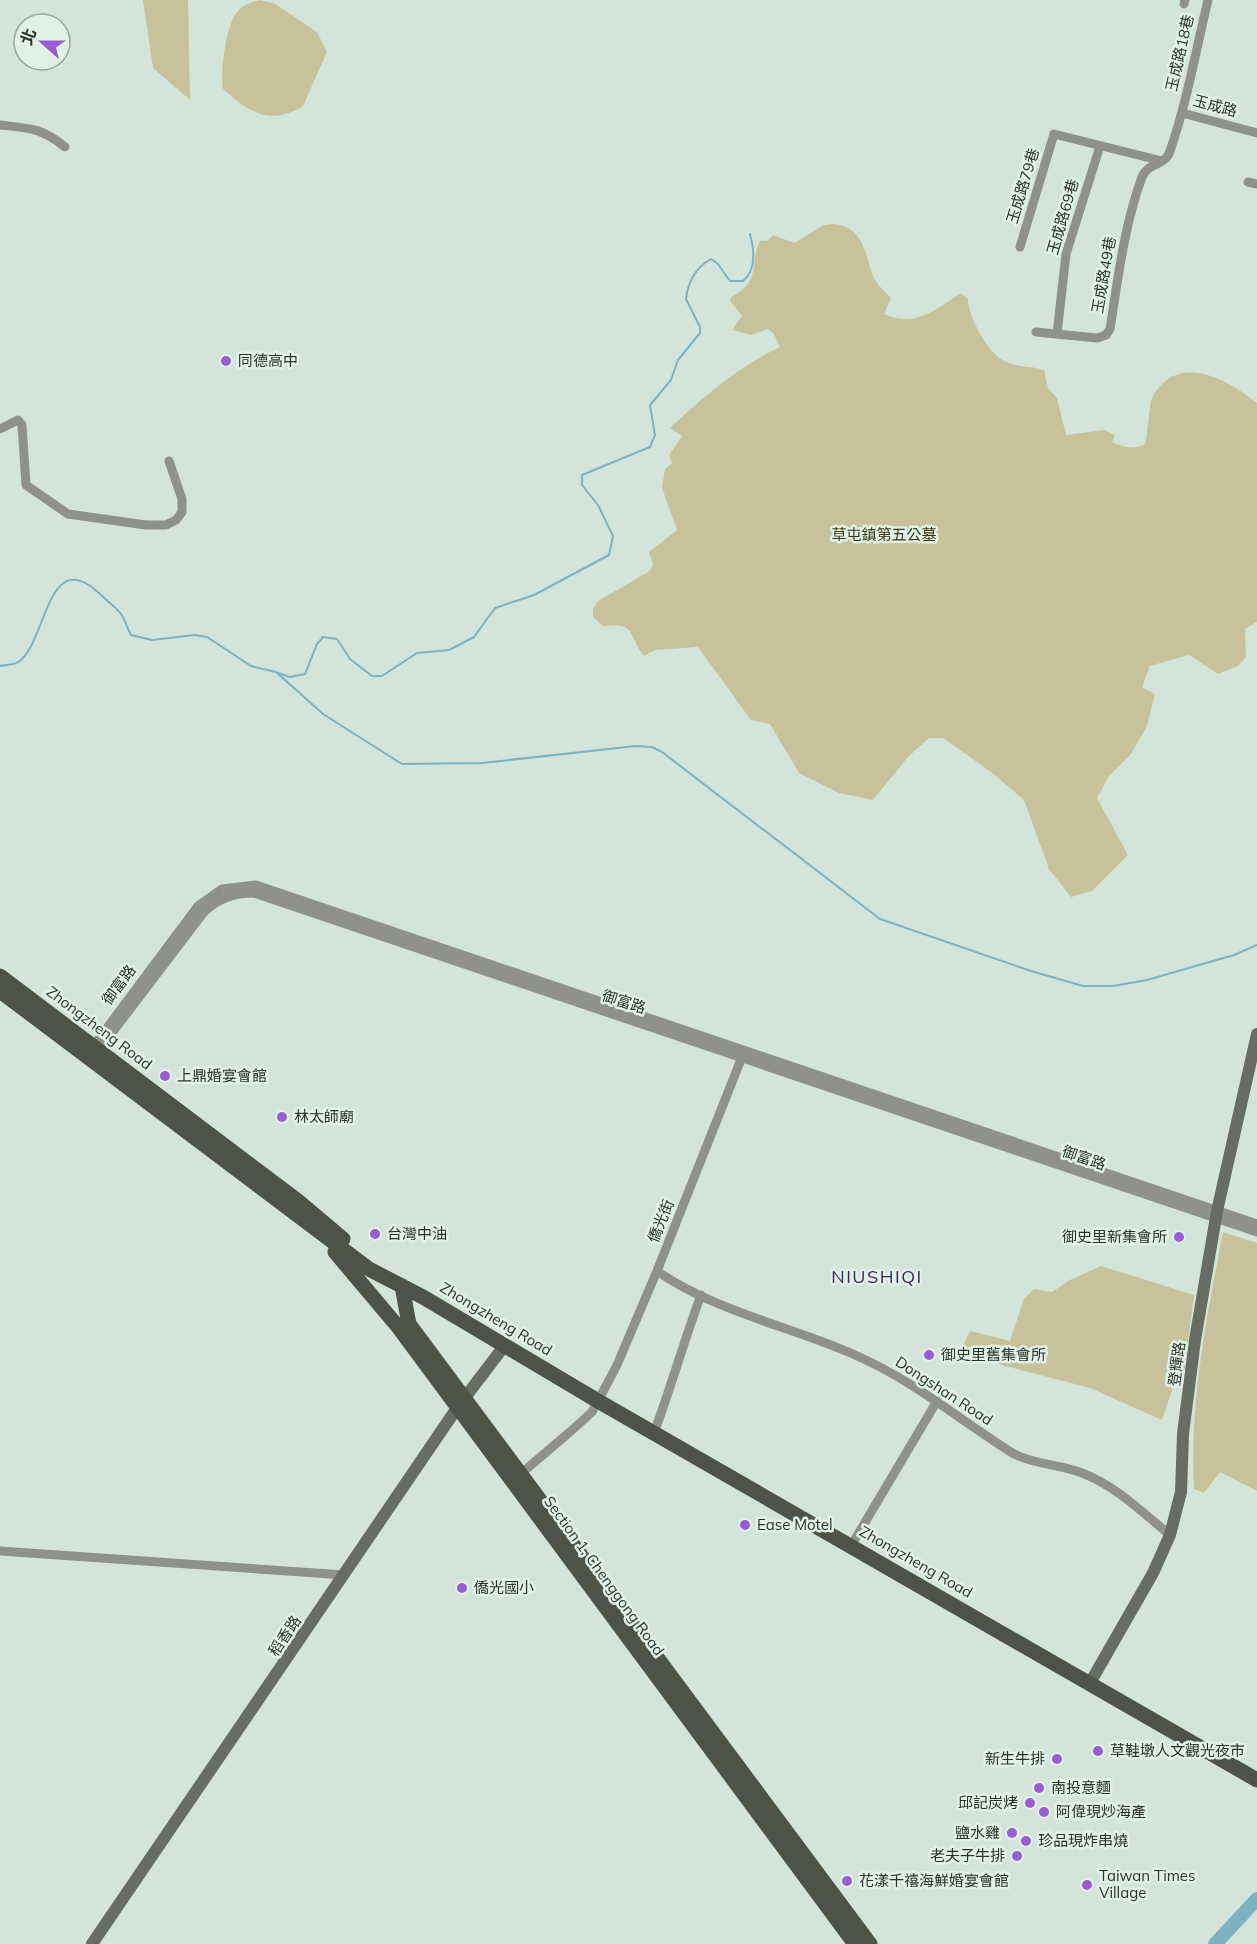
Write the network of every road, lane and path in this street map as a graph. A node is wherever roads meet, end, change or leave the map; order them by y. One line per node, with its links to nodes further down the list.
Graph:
1 (1208, 0): 2 (street, 玉成路18巷)
2 (1182, 112): 4 (street, 玉成路); 7 (street, 玉成路)
3 (0, 125): 6 (street)
4 (1257, 132)
5 (1100, 146): 7 (street); 8 (street, 玉成路79巷); 10 (street, 玉成路69巷)
6 (65, 147)
7 (1162, 162): 10 (street, 玉成路49巷)
8 (1020, 247)
9 (1036, 332): 10 (street, 玉成路49巷)
10 (1057, 334)
11 (0, 429): 12 (street)
12 (169, 461)
13 (0, 976): 16 (main road, Zhongzheng Road)
14 (0, 991): 16 (main road, Zhongzheng Road)
15 (1257, 1034): 18 (street, 登輝路)
16 (93, 1050): 17 (street, 御富路); 21 (main road, Zhongzheng Road); 23 (main road, Zhongzheng Road)
17 (743, 1054): 18 (street, 御富路); 22 (street, 僑光街)
18 (1216, 1215): 19 (street, 御富路); 20 (street, 御富路); 31 (street, 登輝路)
19 (1257, 1224)
20 (1257, 1233)
21 (319, 1234): 23 (main road, Zhongzheng Road); 28 (main road, Section 1, Chenggong Road)
22 (657, 1271): 24 (street, Dongshan Road); 26 (street, 僑光街)
23 (402, 1286): 25 (main road, Zhongzheng Road); 28 (main road, Section 1, Chenggong Road)
24 (701, 1295): 27 (street, Dongshan Road); 29 (street)
25 (505, 1345): 26 (main road, Zhongzheng Road); 28 (street, 稻香路)
26 (598, 1401): 29 (main road, Zhongzheng Road); 30 (street, 僑光街)
27 (937, 1401): 31 (street, Dongshan Road); 32 (street)
28 (462, 1403): 30 (main road, Section 1, Chenggong Road); 34 (street, 稻香路)
29 (654, 1433): 32 (main road, Zhongzheng Road)
30 (516, 1477): 38 (main road, Section 1, Chenggong Road); 39 (main road, Section 1, Chenggong Road)
31 (1170, 1535): 35 (street, 登輝路)
32 (851, 1546): 35 (main road, Zhongzheng Road)
33 (0, 1551): 34 (street)
34 (344, 1575): 37 (street, 稻香路)
35 (1090, 1683): 36 (main road, Zhongzheng Road)
36 (1257, 1780)
37 (92, 1944)
38 (855, 1944)
39 (870, 1944)

